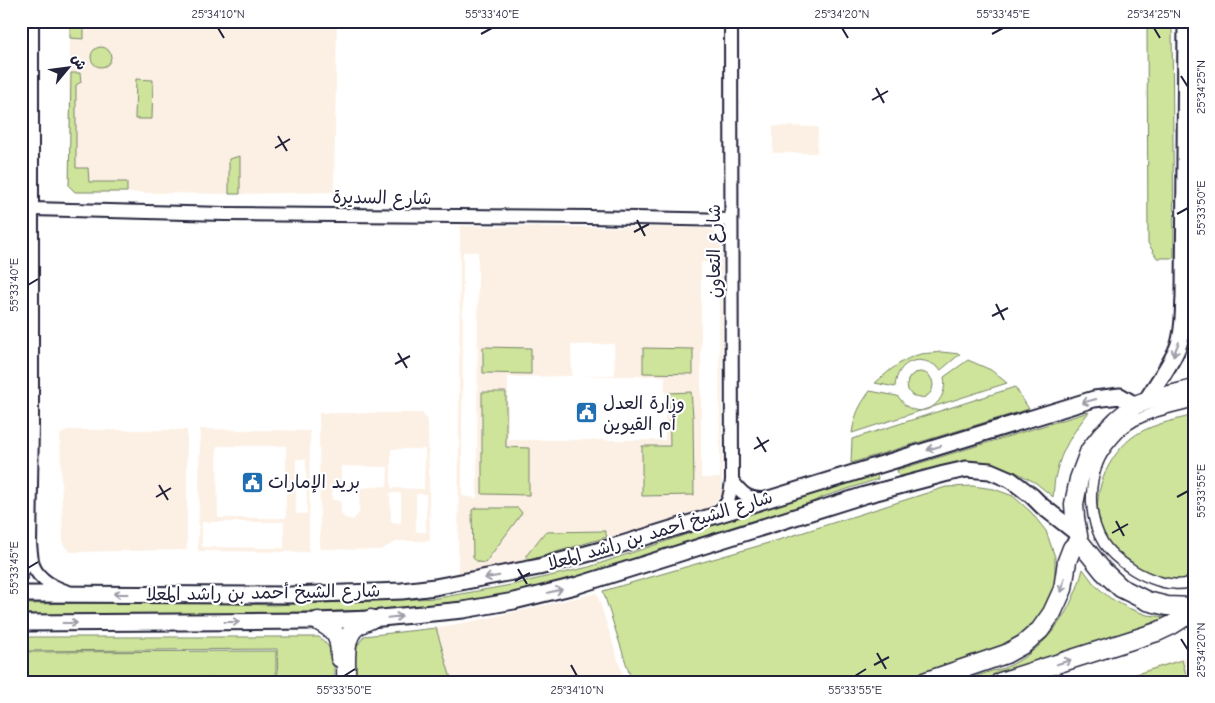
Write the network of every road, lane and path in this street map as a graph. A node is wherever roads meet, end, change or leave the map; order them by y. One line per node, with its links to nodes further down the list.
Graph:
1 (32, 21): 4 (street)
2 (731, 21): 5 (street, شارع التعاون)
3 (1186, 21): 8 (street, one-way to 8)
4 (32, 209): 5 (street, شارع السديرة); 15 (street)
5 (731, 220): 10 (street, شارع التعاون)
6 (1194, 389): 8 (main road)
7 (1194, 402): 17 (street)
8 (1140, 403): 9 (street, شارع الشيخ أحمد بن راشد المعلا, one-way to 9); 14 (main road)
9 (879, 465): 11 (street, شارع الشيخ أحمد بن راشد المعلا); 13 (street)
10 (732, 480): 11 (street); 12 (street, شارع التعاون)
11 (770, 498): 12 (street, شارع الشيخ أحمد بن راشد المعلا)
12 (709, 517): 19 (street, شارع الشيخ أحمد بن راشد المعلا, one-way to 19)
13 (773, 525): 14 (street, شارع الشيخ أحمد بن راشد المعلا); 22 (street, شارع الشيخ أحمد بن راشد المعلا, one-way to 13)
14 (1079, 537): 20 (main road); 27 (main road, one-way to 27)
15 (30, 544): 16 (street); 19 (street)
16 (21, 575)
17 (1194, 582)
18 (21, 594): 19 (street, شارع الشيخ أحمد بن راشد المعلا)
19 (76, 594)
20 (1194, 606)
21 (1194, 611): 28 (main road, one-way to 21)
22 (371, 619): 23 (street, شارع الشيخ أحمد بن راشد المعلا); 26 (main road)
23 (318, 621): 24 (street, شارع الشيخ أحمد بن راشد المعلا, one-way to 23); 25 (main road)
24 (21, 623)
25 (340, 682)
26 (346, 682)
27 (924, 682)
28 (1000, 682)

